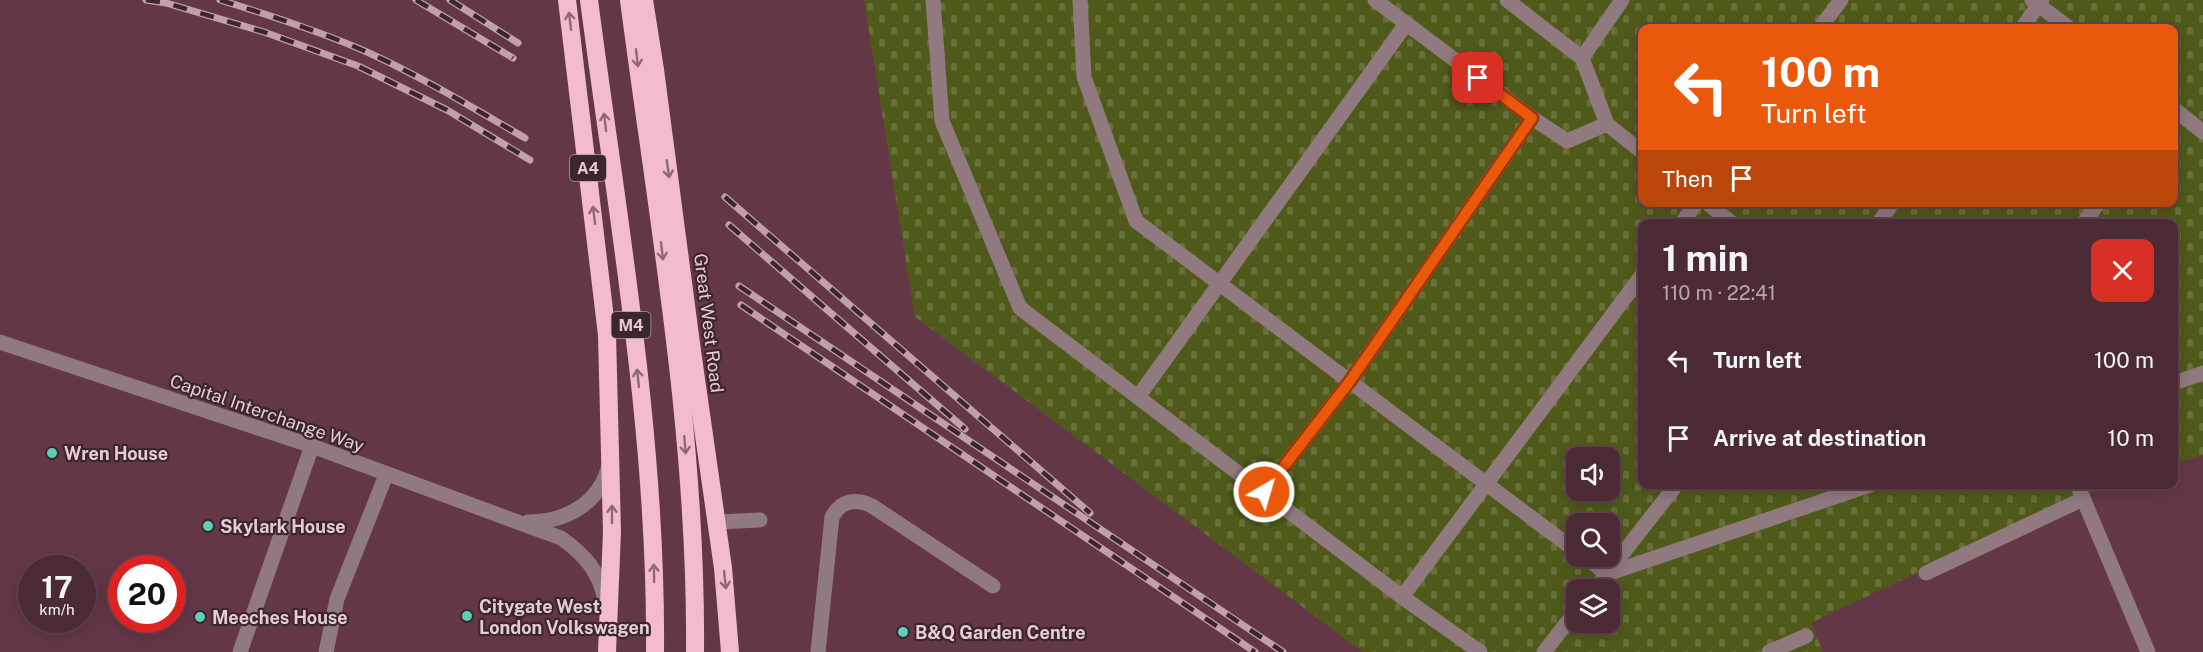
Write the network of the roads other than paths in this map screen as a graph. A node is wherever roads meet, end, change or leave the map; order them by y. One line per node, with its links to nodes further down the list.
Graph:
1 (567, 0): 32 (highway, A4, one-way to 1, bridge)
2 (589, 0): 55 (highway, M4, one-way to 2, bridge)
3 (629, 0): 56 (highway, M4, one-way to 56, bridge)
4 (644, 0): 41 (highway, Great West Road, one-way to 41, bridge)
5 (933, 0): 30 (street)
6 (1080, 0): 25 (street)
7 (1375, 0): 12 (street)
8 (1507, 0): 16 (street)
9 (1622, 0): 16 (street)
10 (1841, 0): 13 (street)
11 (2038, 2): 14 (street); 15 (street)
12 (1406, 24): 18 (street); 25 (street)
13 (1823, 24)
14 (2024, 24)
15 (2064, 24)
16 (1582, 58): 19 (street)
17 (2178, 112): 20 (street)
18 (1532, 118): 19 (street); 28 (street)
19 (1607, 124): 21 (street)
20 (2203, 132)
21 (1638, 149)
22 (1712, 207): 23 (street)
23 (1727, 219)
24 (1638, 280): 34 (street)
25 (1221, 285): 28 (street); 30 (street)
26 (0, 342): 31 (street, Capital Interchange Way)
27 (2203, 374): 29 (street)
28 (1350, 381): 34 (street); 37 (street)
29 (2178, 382)
30 (1138, 397): 37 (street)
31 (312, 446): 33 (street, Capital Interchange Way); 52 (street)
32 (612, 452): 40 (street, Capital Interchange Way); 49 (highway, A4, one-way to 32)
33 (386, 475): 40 (street, Capital Interchange Way); 53 (street)
34 (1486, 483): 42 (street); 48 (street)
35 (1673, 489): 45 (street)
36 (1858, 489): 45 (street)
37 (1264, 492): 48 (street)
38 (2080, 492): 44 (street); 62 (street)
39 (760, 520): 41 (street)
40 (522, 522): 49 (street, Capital Interchange Way)
41 (717, 522): 57 (highway, Great West Road, one-way to 57)
42 (1566, 543)
43 (1598, 567): 45 (street)
44 (1926, 573)
45 (1607, 574): 46 (street)
46 (1603, 579)
47 (993, 586): 58 (street)
48 (1402, 597): 59 (street)
49 (608, 614): 54 (highway, A4)
50 (1566, 624): 60 (street)
51 (1806, 636): 61 (street)
52 (240, 652)
53 (326, 652)
54 (606, 652)
55 (655, 652)
56 (695, 652)
57 (730, 652)
58 (818, 652)
59 (1480, 652)
60 (1544, 652)
61 (1769, 652)
62 (2148, 652)

